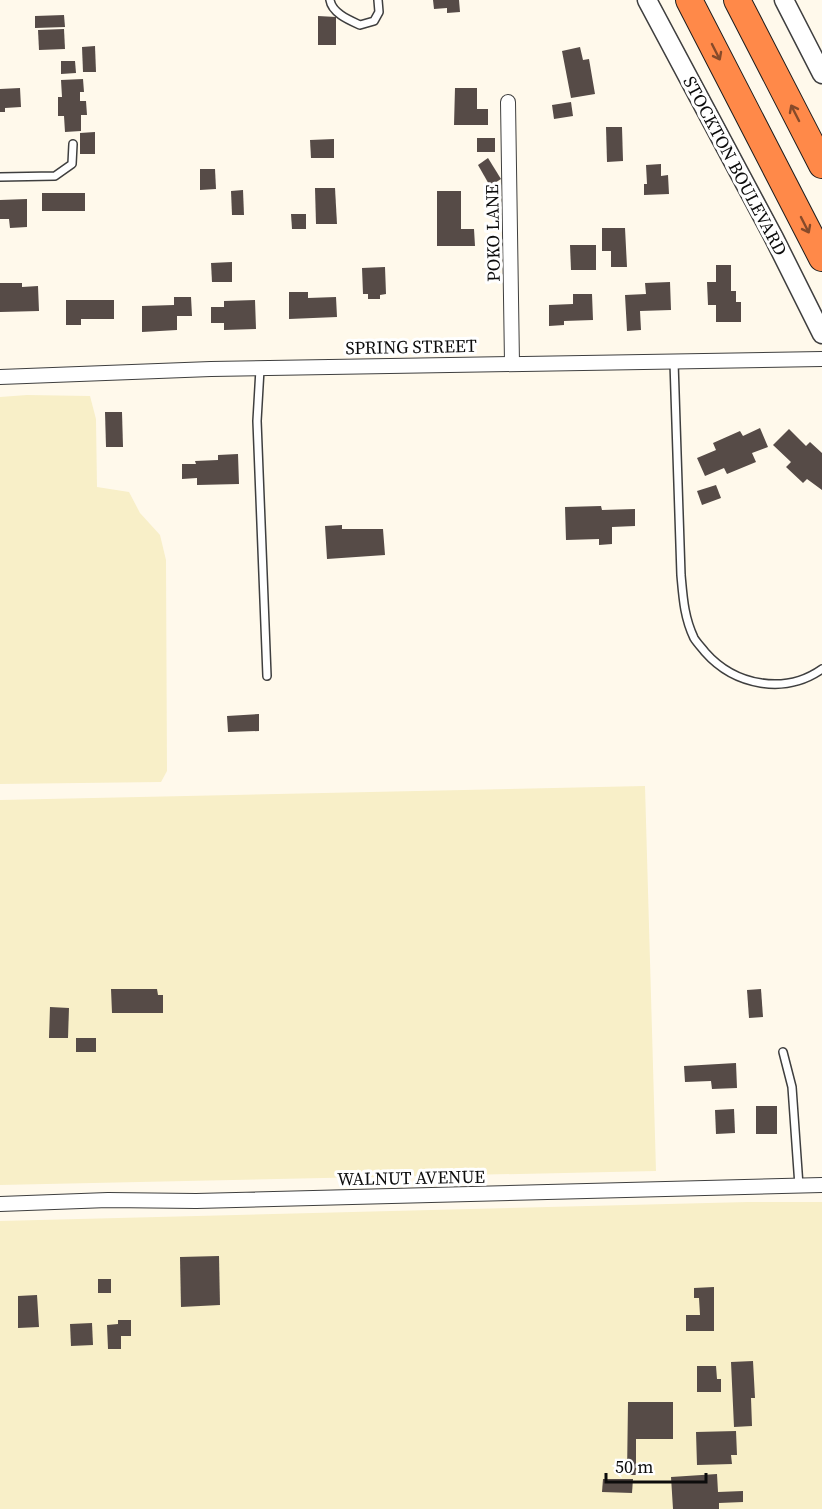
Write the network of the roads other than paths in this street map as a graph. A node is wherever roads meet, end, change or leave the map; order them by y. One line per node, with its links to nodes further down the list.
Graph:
1 (330, 0): 2 (lane)
2 (378, 0)
3 (647, 0): 13 (street, STOCKTON BOULEVARD)
4 (689, 0): 12 (highway, one-way to 12)
5 (737, 0): 10 (highway, one-way to 5)
6 (784, 0): 7 (street)
7 (822, 75)
8 (508, 102): 16 (street, POKO LANE)
9 (73, 144): 11 (lane)
10 (822, 165)
11 (0, 177)
12 (822, 258)
13 (822, 334)
14 (822, 359): 15 (street, SPRING STREET)
15 (674, 362): 16 (street, SPRING STREET); 19 (lane)
16 (512, 363): 17 (street, SPRING STREET)
17 (260, 369): 18 (street, SPRING STREET); 20 (lane)
18 (0, 377)
19 (822, 669)
20 (267, 676)
21 (783, 1052): 23 (lane)
22 (822, 1185): 23 (street, WALNUT AVENUE)
23 (799, 1186): 24 (street, WALNUT AVENUE)
24 (0, 1204)

